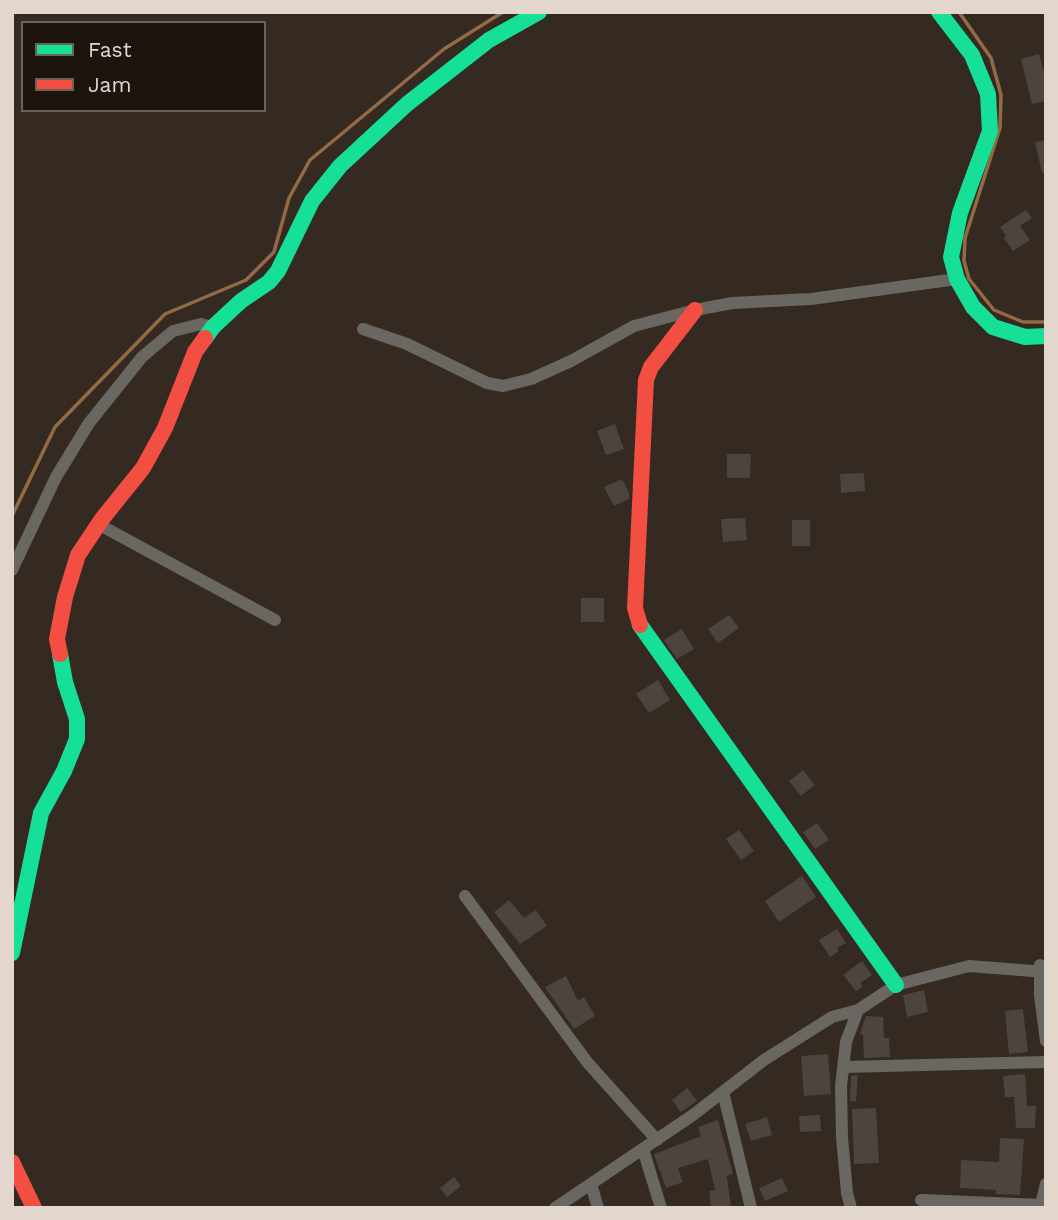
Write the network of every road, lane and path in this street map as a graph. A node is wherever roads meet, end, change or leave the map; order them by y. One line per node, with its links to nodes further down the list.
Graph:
1 (539, 12): 5 (street)
2 (939, 12): 3 (street)
3 (957, 279): 4 (street); 7 (street)
4 (695, 310): 6 (street); 14 (street)
5 (213, 327): 8 (street); 9 (street)
6 (363, 329)
7 (1046, 337)
8 (98, 524): 10 (street); 12 (street)
9 (12, 570)
10 (275, 620)
11 (466, 896): 20 (street)
12 (12, 953)
13 (1042, 968): 14 (street); 16 (street)
14 (896, 985): 15 (street)
15 (858, 1010): 18 (street); 19 (street)
16 (1046, 1041)
17 (1046, 1062): 18 (street)
18 (843, 1067): 32 (street)
19 (723, 1092): 20 (street); 31 (street)
20 (657, 1140): 21 (street)
21 (643, 1149): 23 (street); 30 (street)
22 (12, 1162): 27 (street)
23 (591, 1184): 28 (street); 29 (street)
24 (1046, 1184): 26 (street)
25 (921, 1200): 26 (street)
26 (1040, 1206)
27 (34, 1208)
28 (555, 1208)
29 (598, 1208)
30 (661, 1208)
31 (751, 1208)
32 (850, 1208)

